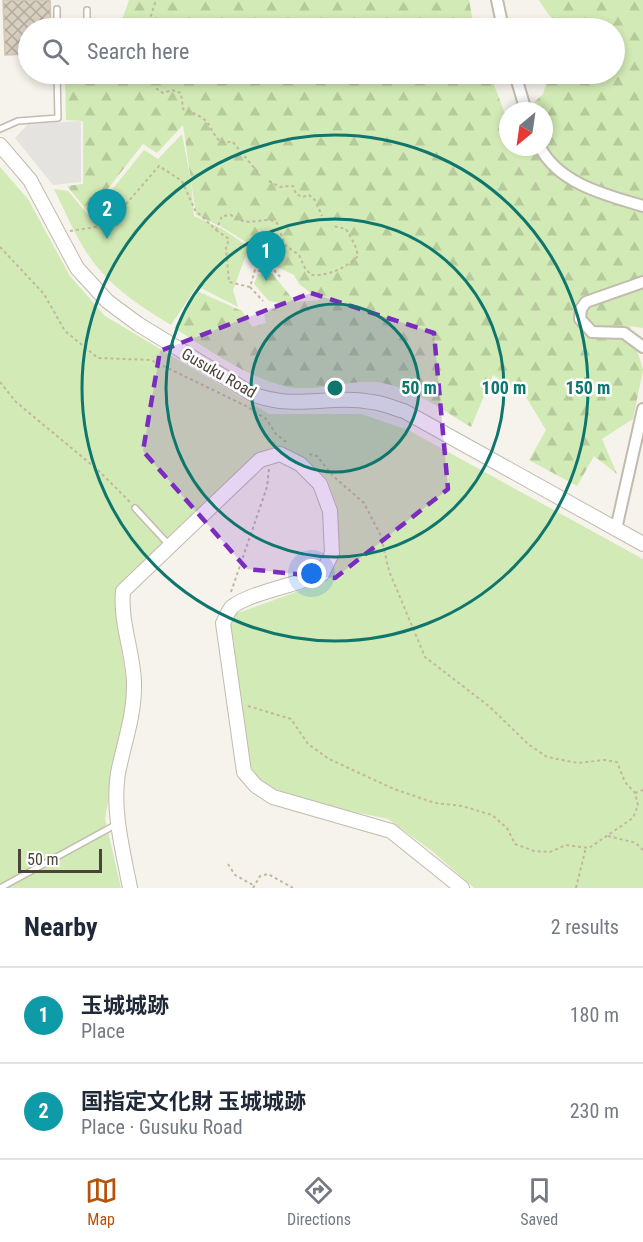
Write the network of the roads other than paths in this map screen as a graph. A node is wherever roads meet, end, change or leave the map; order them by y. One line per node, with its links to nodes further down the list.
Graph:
1 (497, 0): 6 (street)
2 (57, 9): 4 (lane)
3 (87, 10): 5 (lane)
4 (57, 18)
5 (87, 18)
6 (501, 18)
7 (57, 84): 10 (lane)
8 (518, 84): 9 (street)
9 (523, 102)
10 (0, 129)
11 (0, 145): 18 (street, Gusuku Road)
12 (547, 156): 13 (street)
13 (643, 207)
14 (643, 282): 15 (street)
15 (643, 347)
16 (643, 409): 18 (street)
17 (135, 508): 20 (lane)
18 (616, 529): 19 (street, Gusuku Road)
19 (643, 544)
20 (170, 546): 21 (street); 24 (street)
21 (119, 823): 22 (lane); 23 (street)
22 (0, 888)
23 (130, 888)
24 (462, 888)

